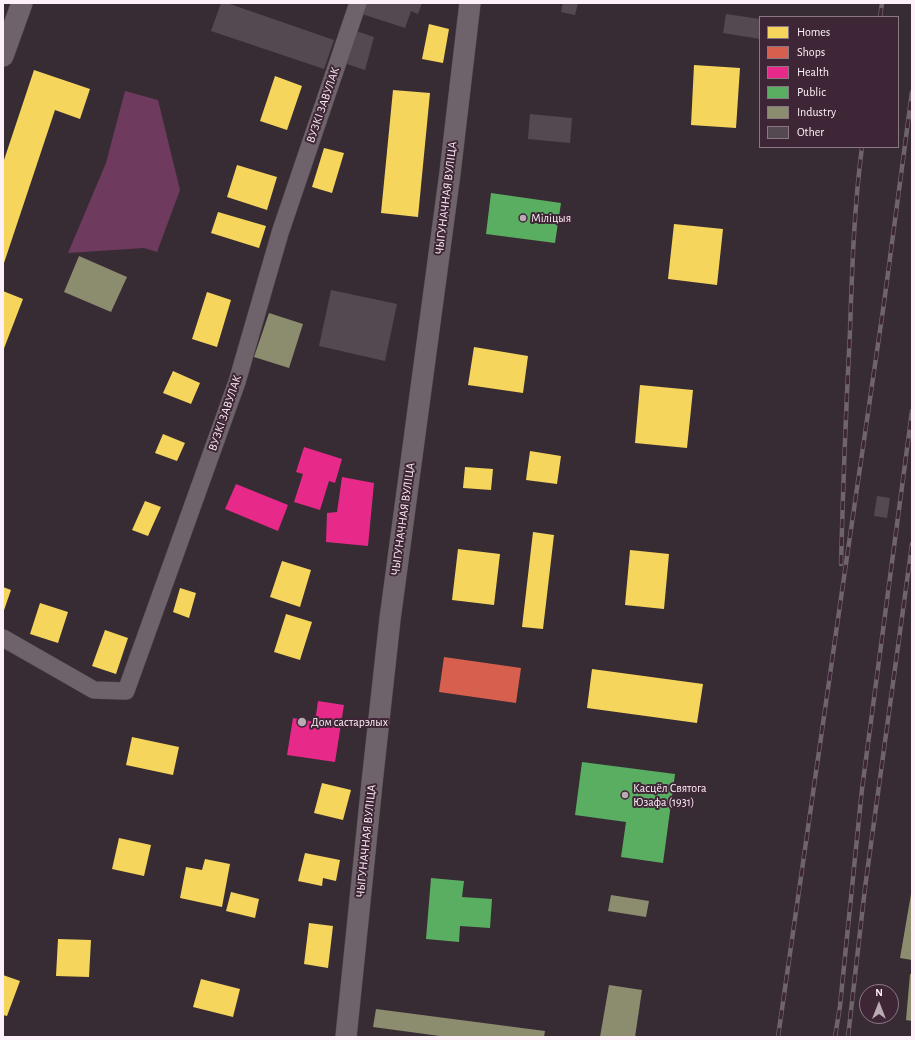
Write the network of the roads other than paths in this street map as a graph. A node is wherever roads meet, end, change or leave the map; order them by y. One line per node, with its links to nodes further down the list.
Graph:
1 (22, 3): 4 (street)
2 (358, 3): 5 (street, ВУЗКІ ЗАВУЛАК)
3 (470, 3): 6 (street, ЧЫГУНАЧНАЯ ВУЛІЦА)
4 (3, 56)
5 (3, 638)
6 (346, 1037)

